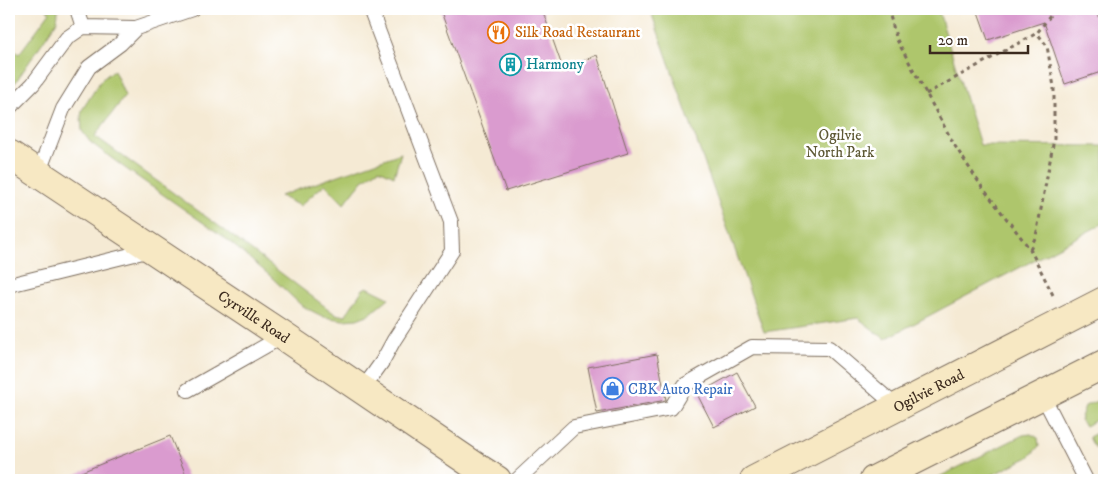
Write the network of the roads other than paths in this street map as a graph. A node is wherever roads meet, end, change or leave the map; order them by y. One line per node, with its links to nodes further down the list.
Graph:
1 (77, 9): 4 (lane)
2 (192, 9): 5 (lane)
3 (370, 9): 15 (lane)
4 (84, 27): 5 (lane); 6 (lane)
5 (136, 28): 8 (lane)
6 (9, 108)
7 (9, 154): 8 (main road, Cyrville Road)
8 (38, 174): 9 (main road, Cyrville Road)
9 (153, 250): 10 (lane); 12 (main road, Cyrville Road)
10 (9, 285)
11 (1104, 301): 17 (main road, Ogilvie Road)
12 (283, 336): 14 (lane); 15 (main road, Cyrville Road)
13 (1104, 364): 16 (main road)
14 (188, 390)
15 (362, 390): 18 (main road, Cyrville Road)
16 (1043, 396): 23 (main road); 24 (lane)
17 (897, 408): 21 (lane); 22 (main road, Ogilvie Road)
18 (458, 455): 19 (main road); 20 (main road, Cyrville Road)
19 (474, 480)
20 (497, 480)
21 (517, 480)
22 (754, 480)
23 (874, 480)
24 (1086, 480)

